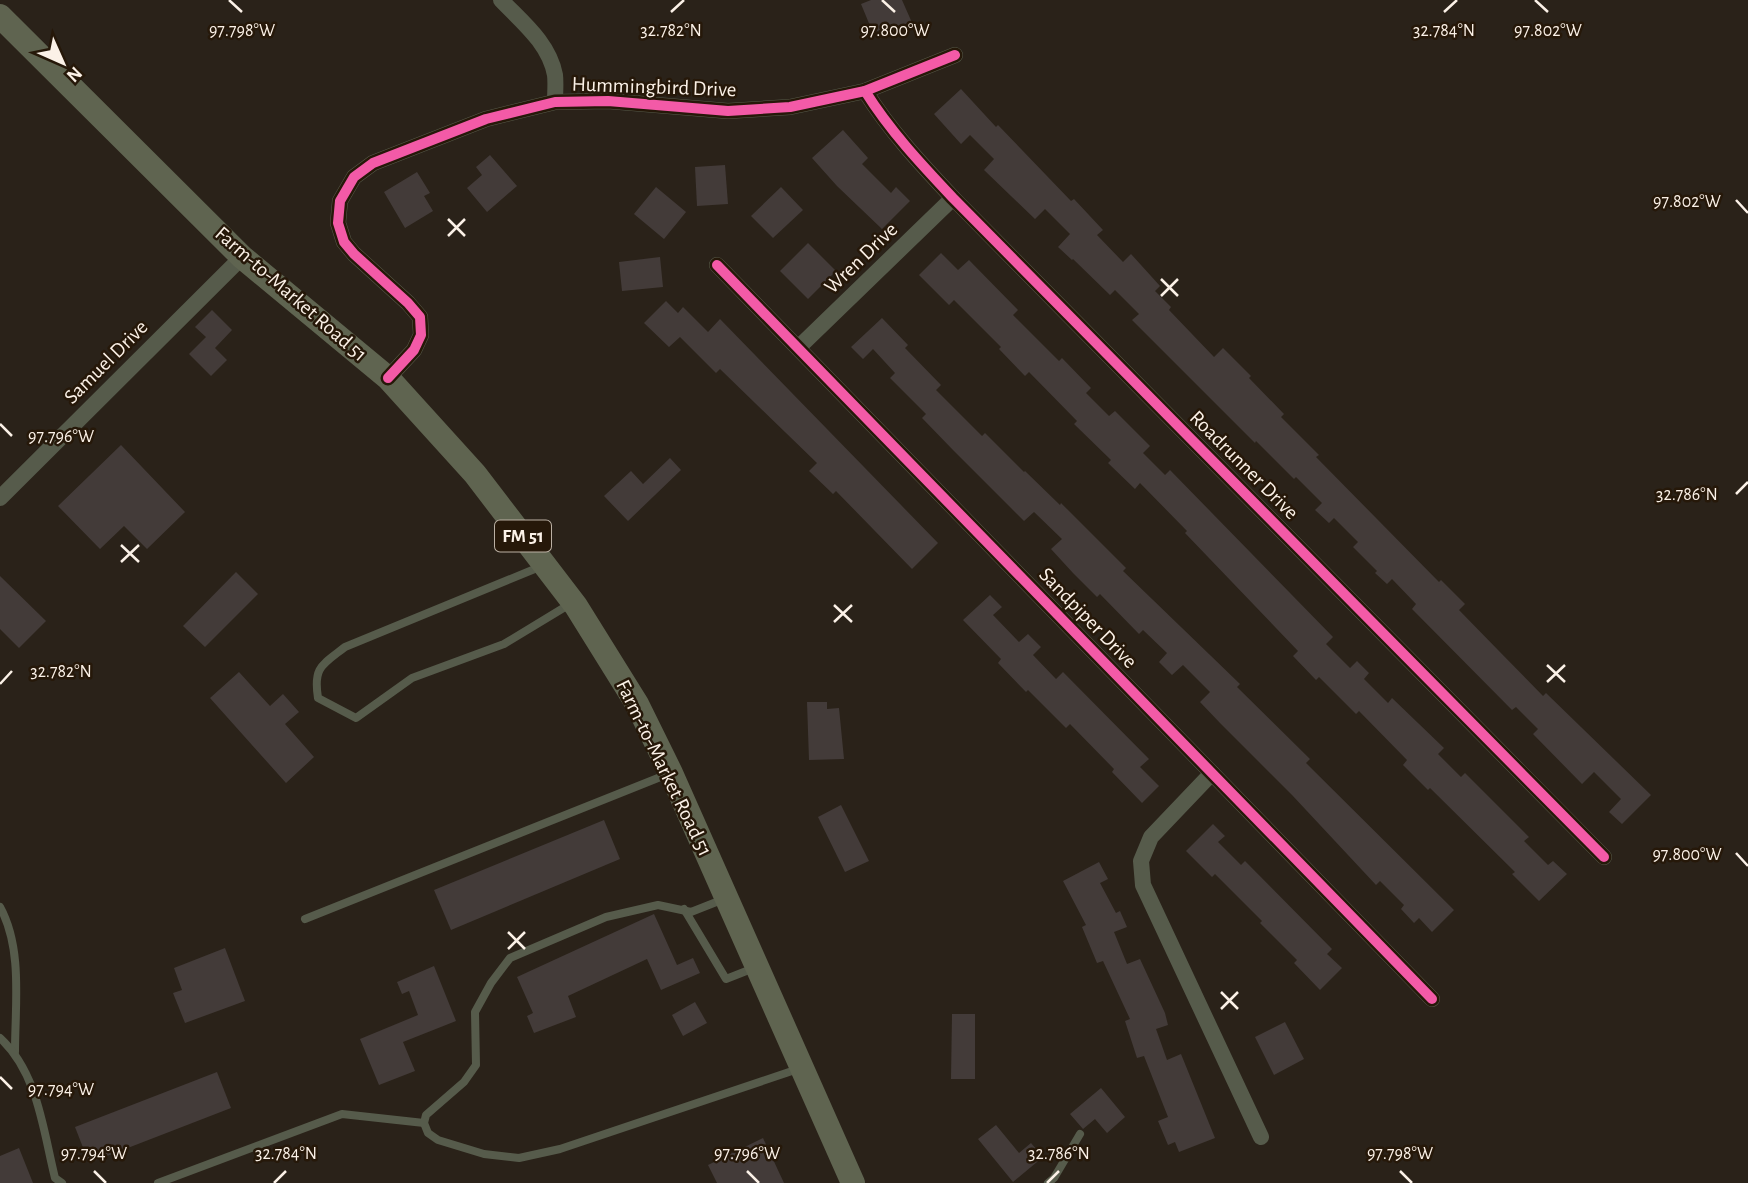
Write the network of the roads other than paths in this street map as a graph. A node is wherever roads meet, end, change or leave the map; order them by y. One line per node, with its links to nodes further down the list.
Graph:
1 (500, 0): 5 (street)
2 (4, 19): 7 (main road, Farm-to-Market Road 51 / FM 51)
3 (955, 55): 4 (street, Hummingbird Drive)
4 (865, 91): 5 (street, Hummingbird Drive); 6 (street, Roadrunner Drive)
5 (555, 102): 10 (street, Hummingbird Drive)
6 (953, 198): 9 (street, Wren Drive); 16 (street, Roadrunner Drive)
7 (242, 257): 10 (main road, Farm-to-Market Road 51 / FM 51); 11 (street, Samuel Drive)
8 (717, 265): 9 (street, Sandpiper Drive)
9 (798, 348): 15 (street, Sandpiper Drive)
10 (388, 378): 12 (main road, Farm-to-Market Road 51 / FM 51)
11 (0, 498)
12 (545, 565): 13 (main road, Farm-to-Market Road 51 / FM 51); 13 (lane)
13 (573, 602): 14 (main road, Farm-to-Market Road 51 / FM 51)
14 (671, 773): 17 (main road, Farm-to-Market Road 51 / FM 51); 20 (lane)
15 (1212, 773): 22 (street, Sandpiper Drive); 28 (street)
16 (1604, 857)
17 (727, 898): 19 (lane); 21 (main road, Farm-to-Market Road 51 / FM 51)
18 (0, 907): 24 (lane)
19 (684, 909): 21 (lane); 26 (lane)
20 (304, 919)
21 (757, 967): 25 (main road, Farm-to-Market Road 51 / FM 51)
22 (1432, 999)
23 (0, 1038): 24 (lane)
24 (15, 1052): 29 (lane)
25 (802, 1068): 26 (lane); 31 (main road, Farm-to-Market Road 51 / FM 51)
26 (424, 1123): 30 (lane)
27 (1080, 1134): 32 (lane)
28 (1261, 1137)
29 (62, 1183)
30 (158, 1183)
31 (853, 1183)
32 (1048, 1183)

